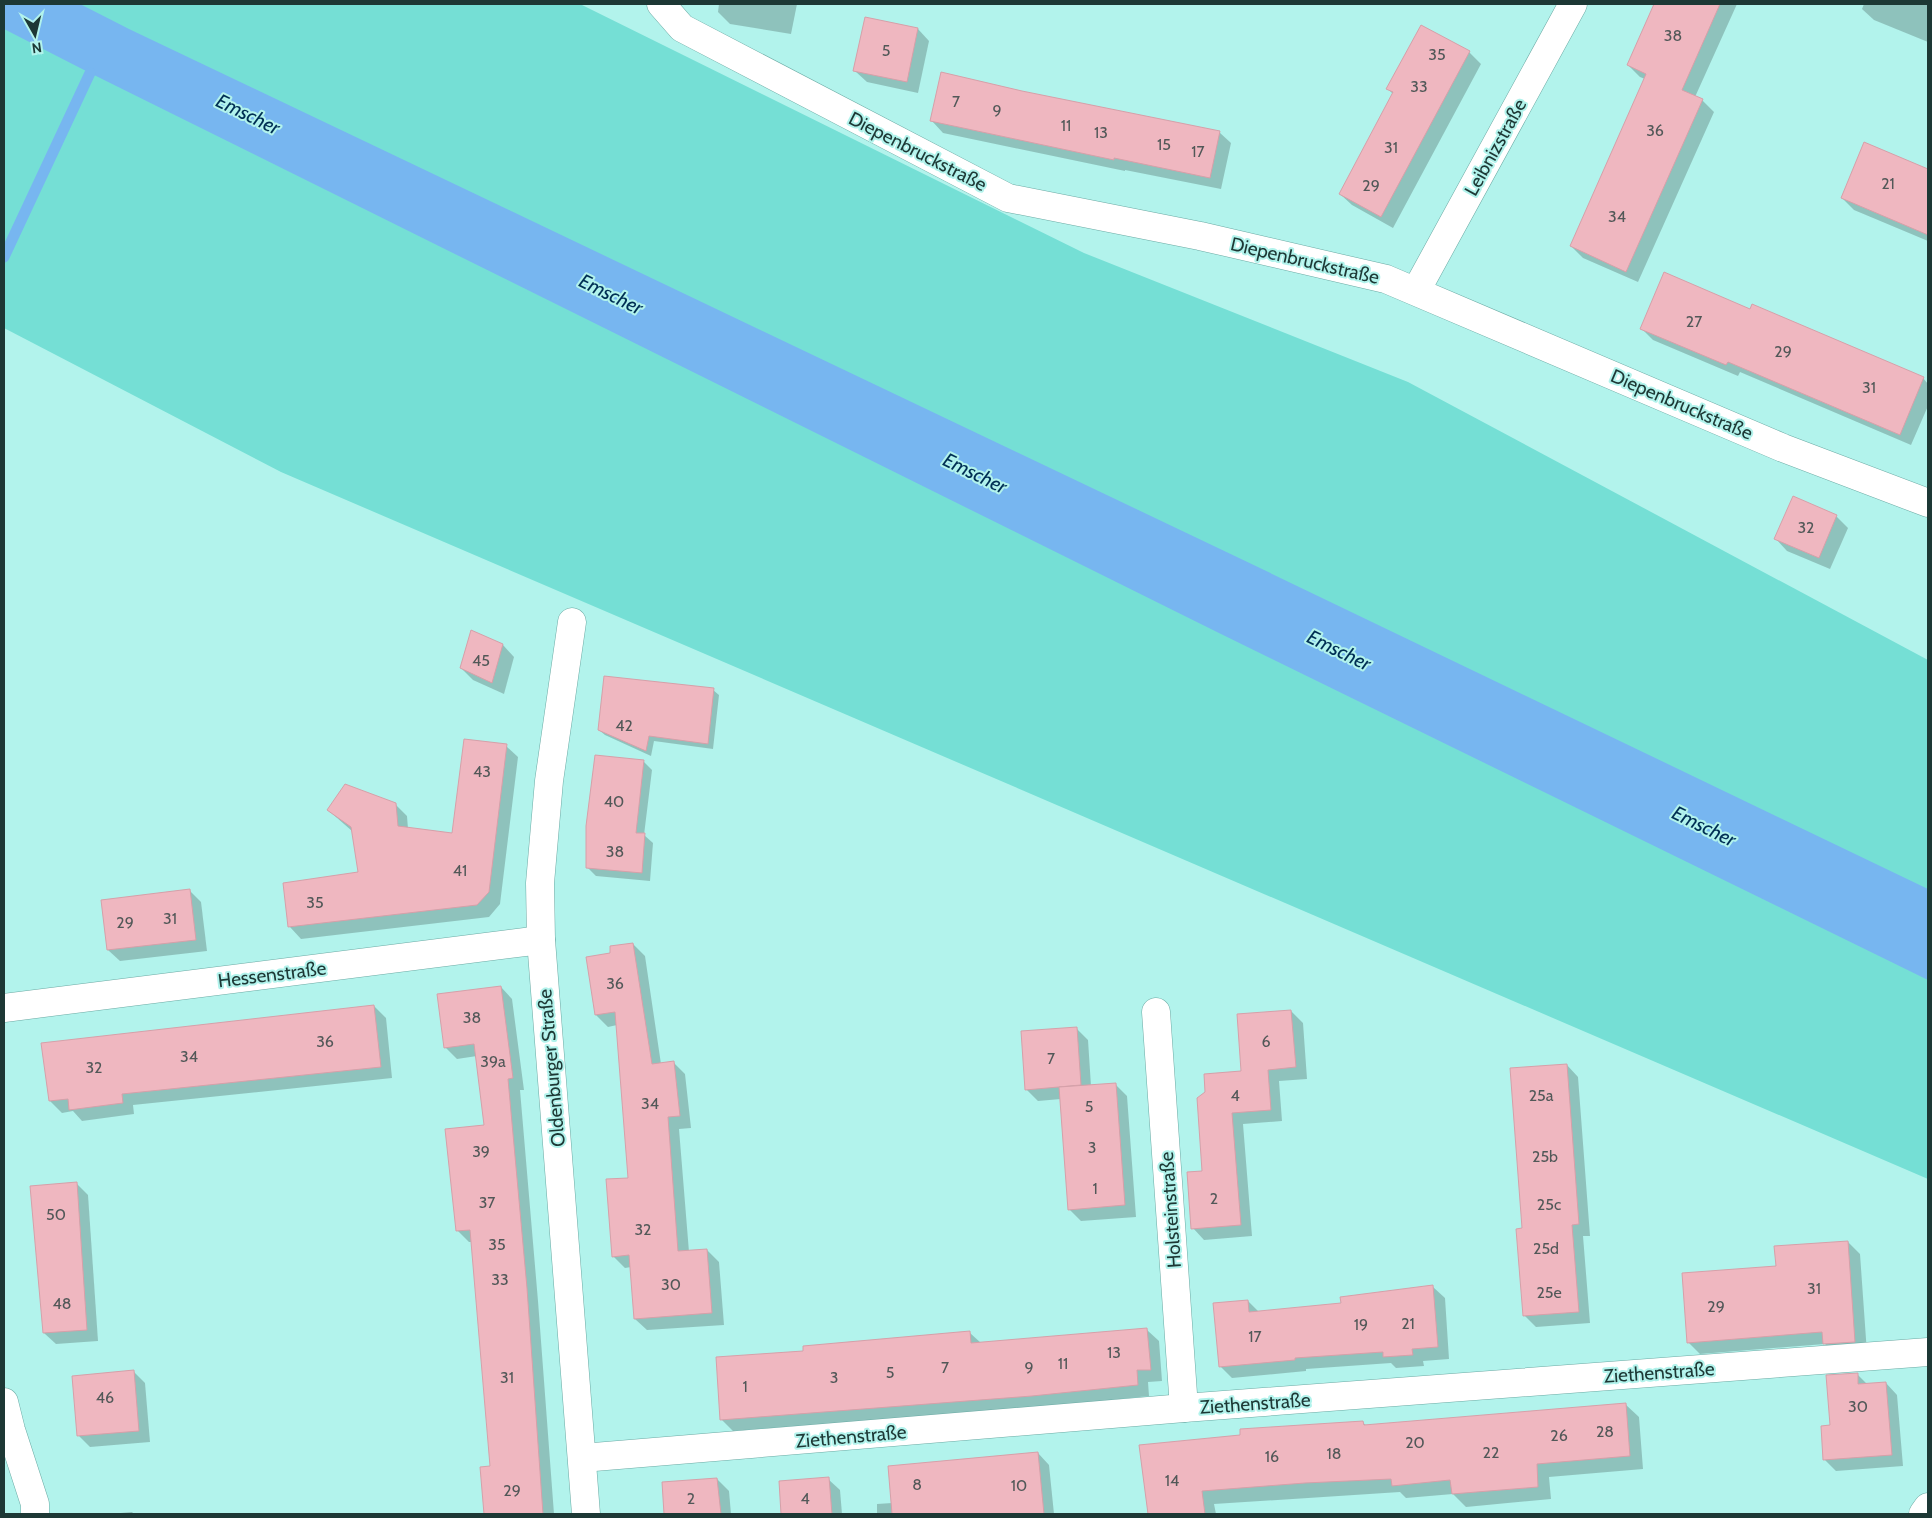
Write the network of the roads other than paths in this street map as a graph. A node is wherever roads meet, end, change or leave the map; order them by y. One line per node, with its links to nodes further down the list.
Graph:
1 (662, 4): 3 (street, Diepenbruckstraße)
2 (1573, 4): 3 (street, Leibnizstraße)
3 (1416, 291): 4 (street, Diepenbruckstraße)
4 (1925, 496)
5 (572, 622): 6 (street, Oldenburger Straße)
6 (541, 940): 7 (street, Hessenstraße); 12 (street, Oldenburger Straße)
7 (4, 1008)
8 (1156, 1012): 11 (street, Holsteinstraße)
9 (1928, 1352): 11 (street, Ziethenstraße)
10 (4, 1402): 14 (street)
11 (1184, 1408): 12 (street, Ziethenstraße)
12 (582, 1458): 15 (street, Oldenburger Straße)
13 (1928, 1507): 16 (street)
14 (36, 1514)
15 (586, 1514)
16 (1923, 1514)

